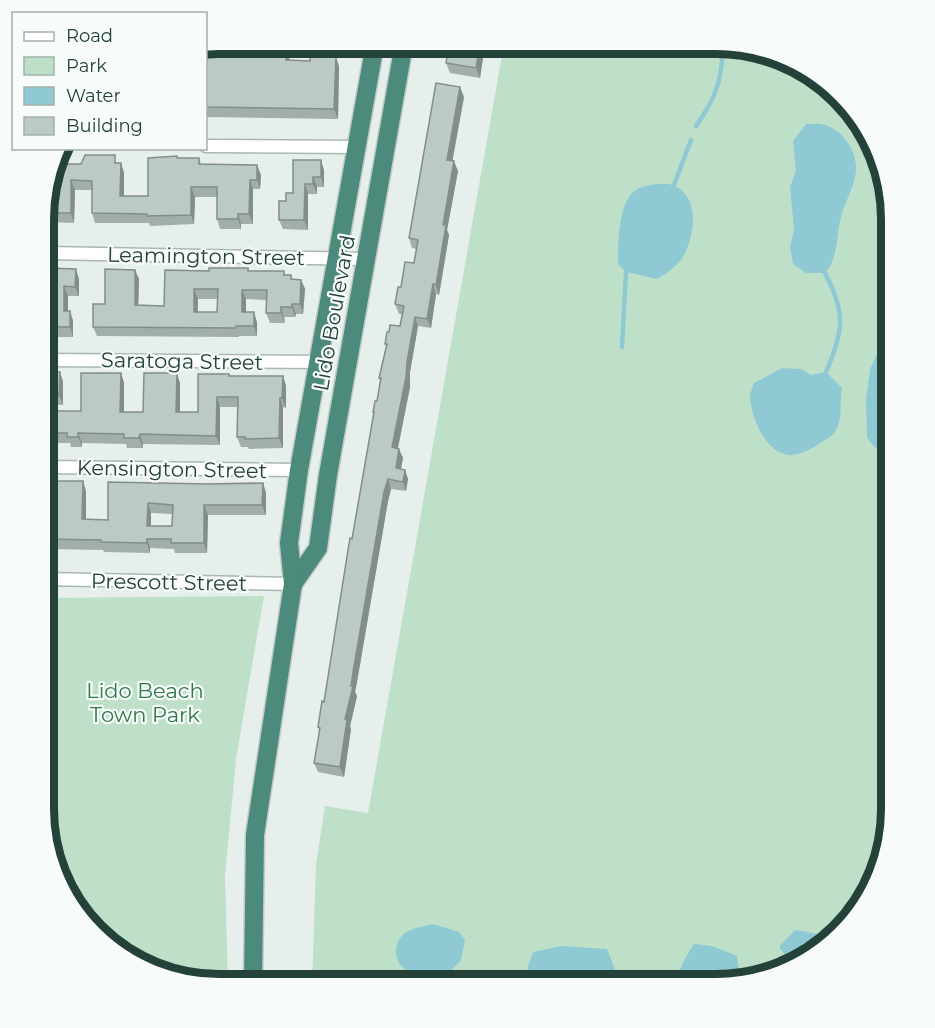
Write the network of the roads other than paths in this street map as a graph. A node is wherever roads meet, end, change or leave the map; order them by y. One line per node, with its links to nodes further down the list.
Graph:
1 (373, 54): 4 (highway, Lido Boulevard)
2 (402, 54): 7 (highway, Lido Boulevard)
3 (207, 146): 4 (street)
4 (357, 147): 6 (highway, Lido Boulevard)
5 (54, 253): 6 (street, Leamington Street)
6 (337, 258): 7 (street, Leamington Street); 9 (highway, Lido Boulevard)
7 (366, 259): 13 (highway, Lido Boulevard)
8 (54, 360): 9 (street, Saratoga Street)
9 (318, 362): 11 (highway, Lido Boulevard)
10 (54, 467): 11 (street, Kensington Street)
11 (299, 470): 13 (highway, Lido Boulevard)
12 (54, 579): 13 (street, Prescott Street)
13 (293, 584): 14 (highway, Lido Boulevard)
14 (253, 974)

